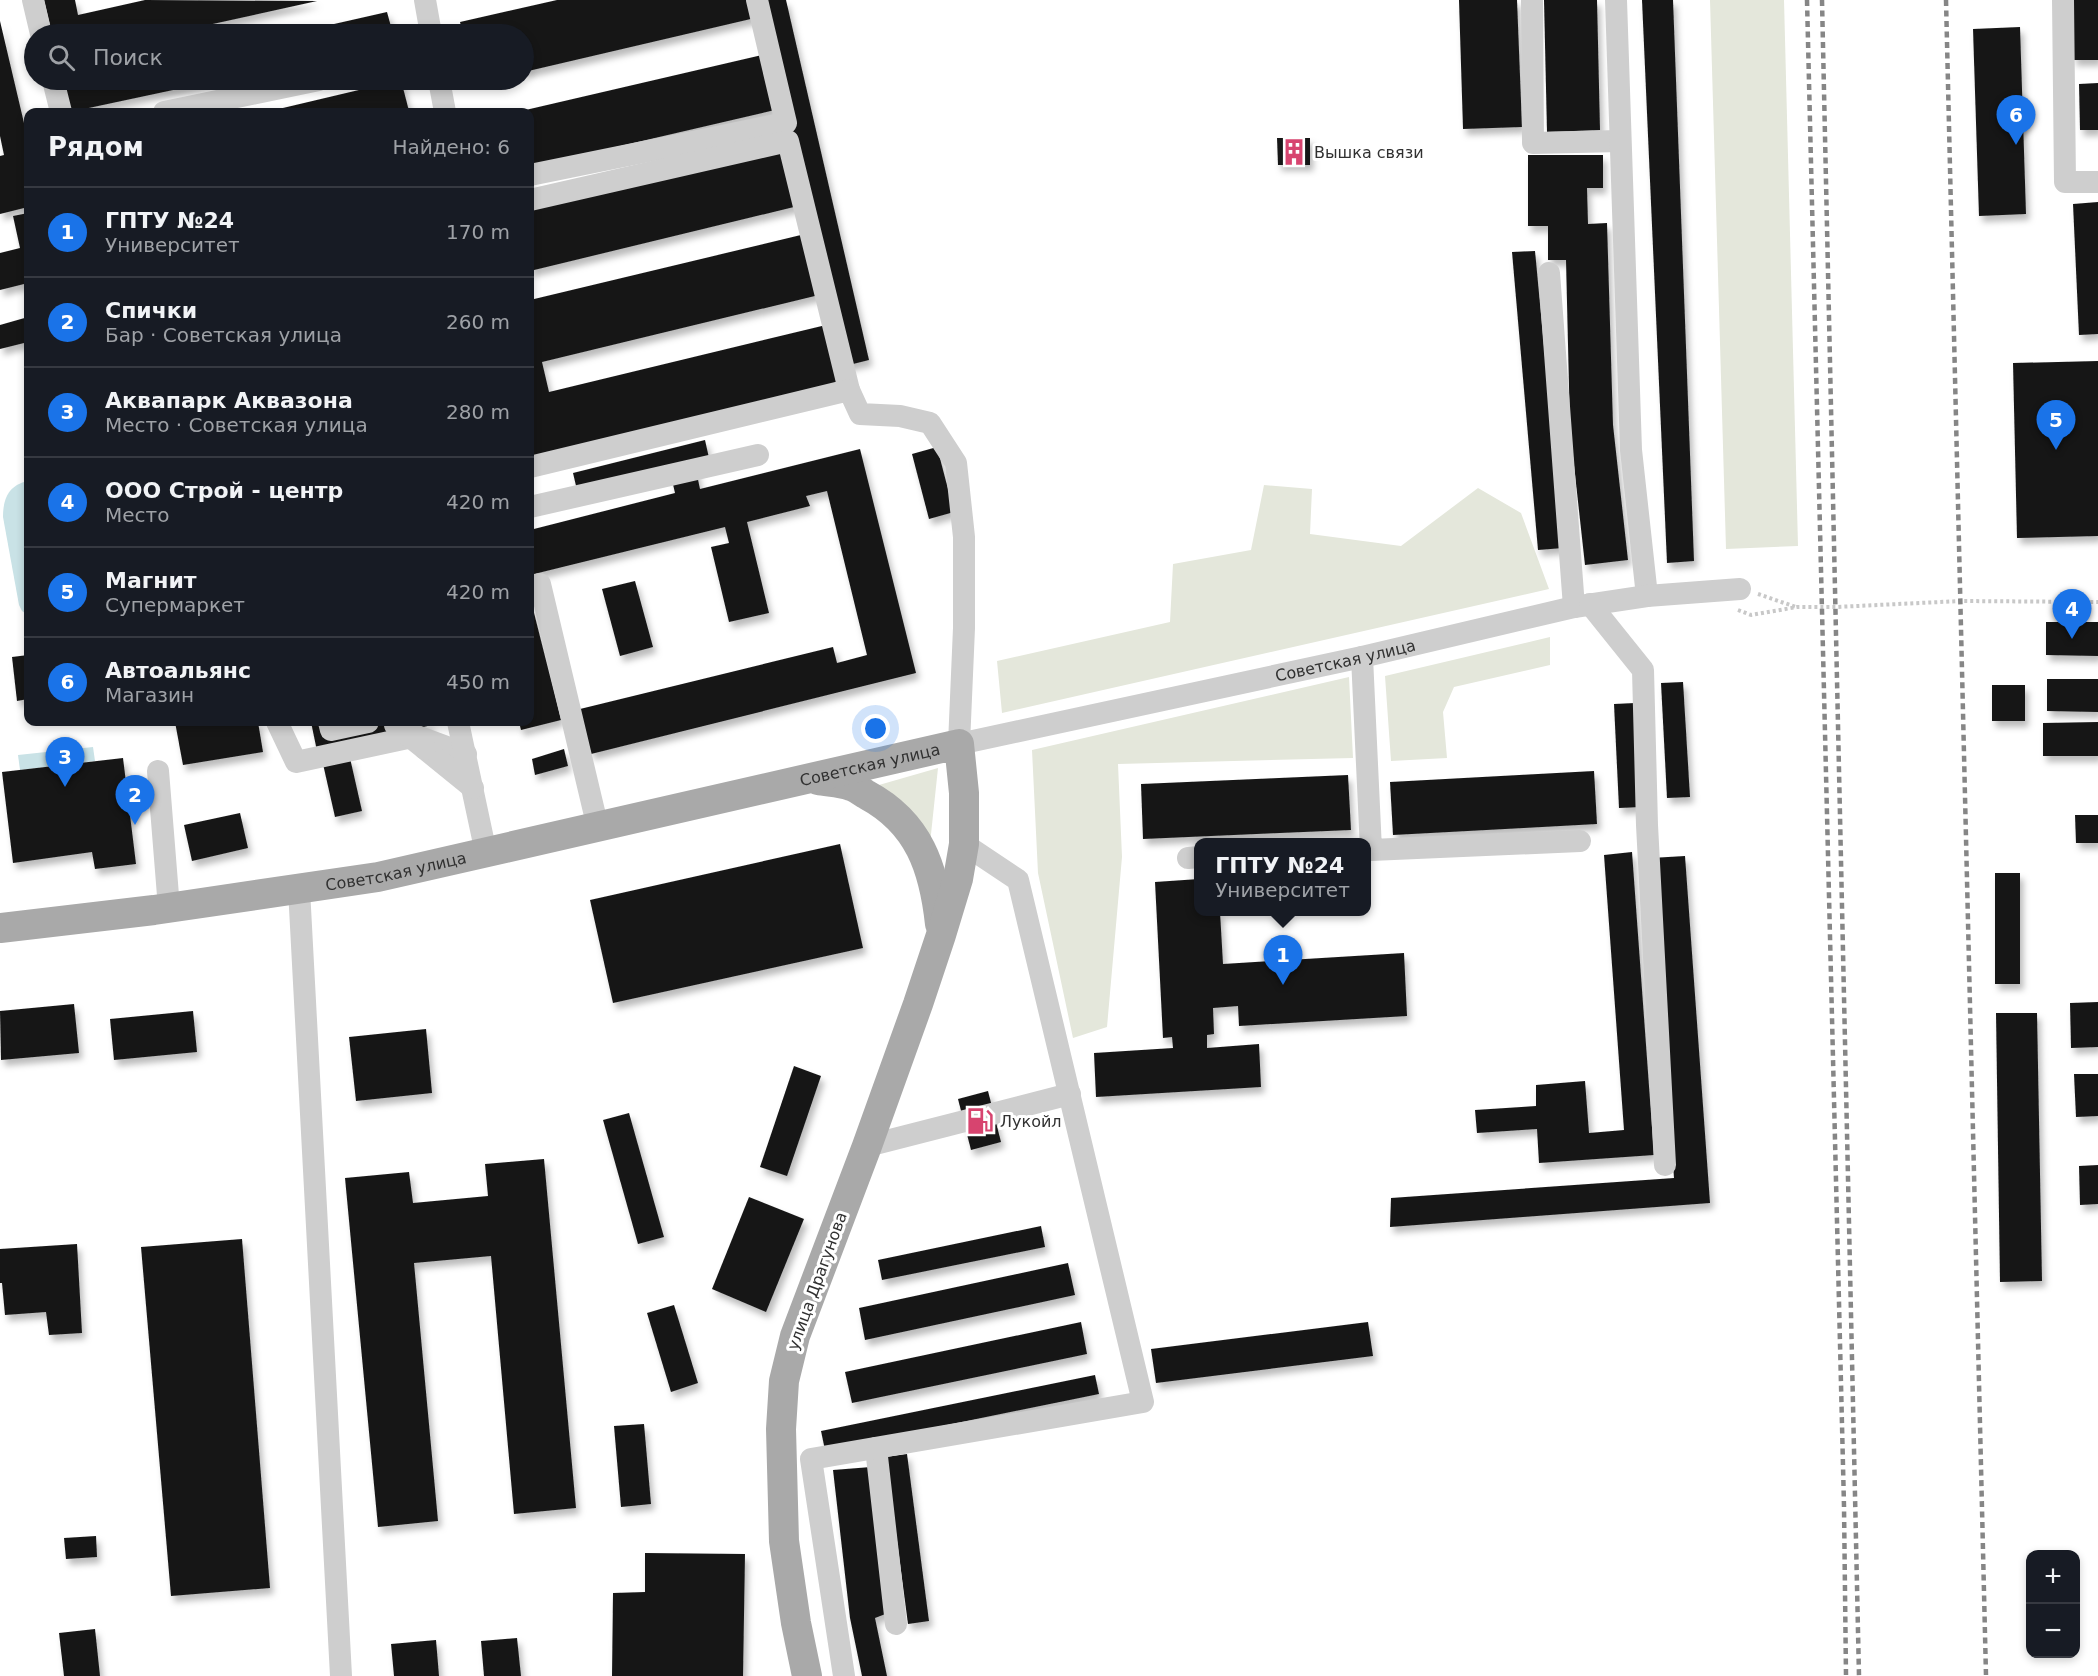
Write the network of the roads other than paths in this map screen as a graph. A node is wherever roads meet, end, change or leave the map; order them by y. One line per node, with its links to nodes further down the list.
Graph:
1 (33, 0): 7 (street)
2 (425, 0): 8 (street)
3 (757, 0): 16 (street)
4 (1532, 0): 15 (street)
5 (1616, 0): 15 (street)
6 (2062, 0): 17 (street)
7 (39, 24)
8 (429, 24)
9 (55, 90): 12 (street)
10 (271, 90): 13 (street)
11 (442, 90): 14 (street)
12 (60, 108)
13 (184, 108)
14 (444, 108)
15 (1620, 141): 25 (street)
16 (534, 175)
17 (2098, 182)
18 (534, 199): 20 (street)
19 (1549, 273): 27 (street)
20 (849, 390): 22 (street); 34 (street)
21 (758, 455): 23 (street)
22 (534, 466)
23 (534, 506)
24 (540, 584): 39 (street)
25 (1647, 596): 26 (street, Советская улица); 27 (street, Советская улица)
26 (1736, 598)
27 (1582, 606): 28 (street, Советская улица); 51 (street)
28 (1362, 657): 34 (street, Советская улица); 40 (street)
29 (279, 726): 35 (street)
30 (330, 726): 31 (street)
31 (350, 726)
32 (397, 726): 38 (street, bridge)
33 (459, 726): 35 (street)
34 (959, 744): 37 (main road, Советская улица); 42 (main road, улица Драгунова)
35 (466, 754): 38 (street)
36 (158, 771): 46 (street)
37 (811, 779): 39 (main road, Советская улица); 48 (main road)
38 (473, 788): 44 (street)
39 (598, 828): 44 (main road, Советская улица)
40 (1369, 838)
41 (1580, 842): 43 (street)
42 (964, 844): 48 (main road, улица Драгунова); 49 (street)
43 (1371, 850)
44 (486, 854): 45 (main road, Советская улица)
45 (299, 889): 46 (main road, Советская улица); 54 (street)
46 (161, 909): 47 (main road, Советская улица)
47 (0, 928)
48 (941, 935): 50 (main road, улица Драгунова)
49 (1070, 1094): 50 (street); 52 (street)
50 (867, 1146): 55 (main road, улица Драгунова)
51 (1665, 1165)
52 (876, 1448): 53 (street); 56 (street)
53 (896, 1624)
54 (341, 1676)
55 (807, 1676)
56 (844, 1676)

